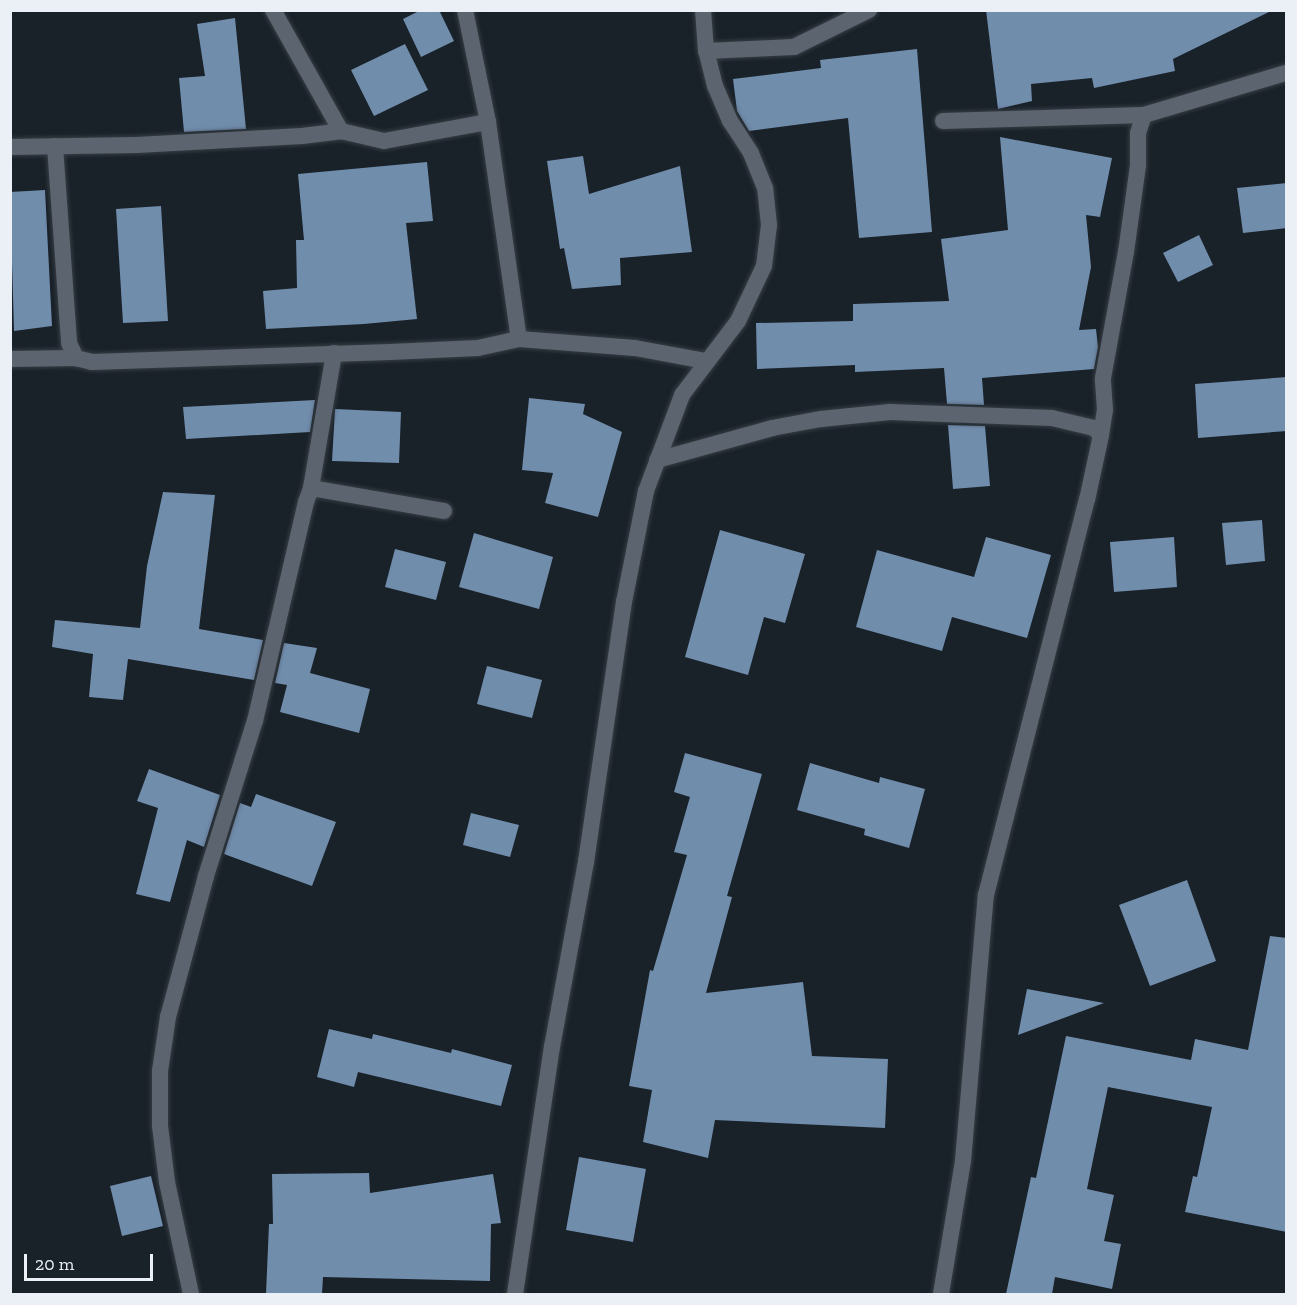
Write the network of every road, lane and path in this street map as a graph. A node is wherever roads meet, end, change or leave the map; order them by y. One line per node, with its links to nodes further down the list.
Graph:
1 (273, 10): 10 (street)
2 (465, 10): 9 (street)
3 (703, 10): 5 (street)
4 (869, 10): 5 (street)
5 (706, 51): 17 (street)
6 (1287, 74): 7 (street)
7 (1144, 115): 8 (street); 18 (street)
8 (943, 121)
9 (488, 122): 10 (street); 13 (street)
10 (341, 131): 11 (street)
11 (55, 146): 12 (street); 15 (street)
12 (10, 147)
13 (519, 339): 14 (street); 17 (street)
14 (334, 353): 15 (street); 20 (street)
15 (76, 358): 16 (street)
16 (10, 359)
17 (705, 361): 19 (street)
18 (1101, 435): 19 (street); 24 (street)
19 (657, 460): 23 (street)
20 (311, 488): 21 (street); 22 (street)
21 (444, 511)
22 (191, 1294)
23 (515, 1294)
24 (941, 1294)

